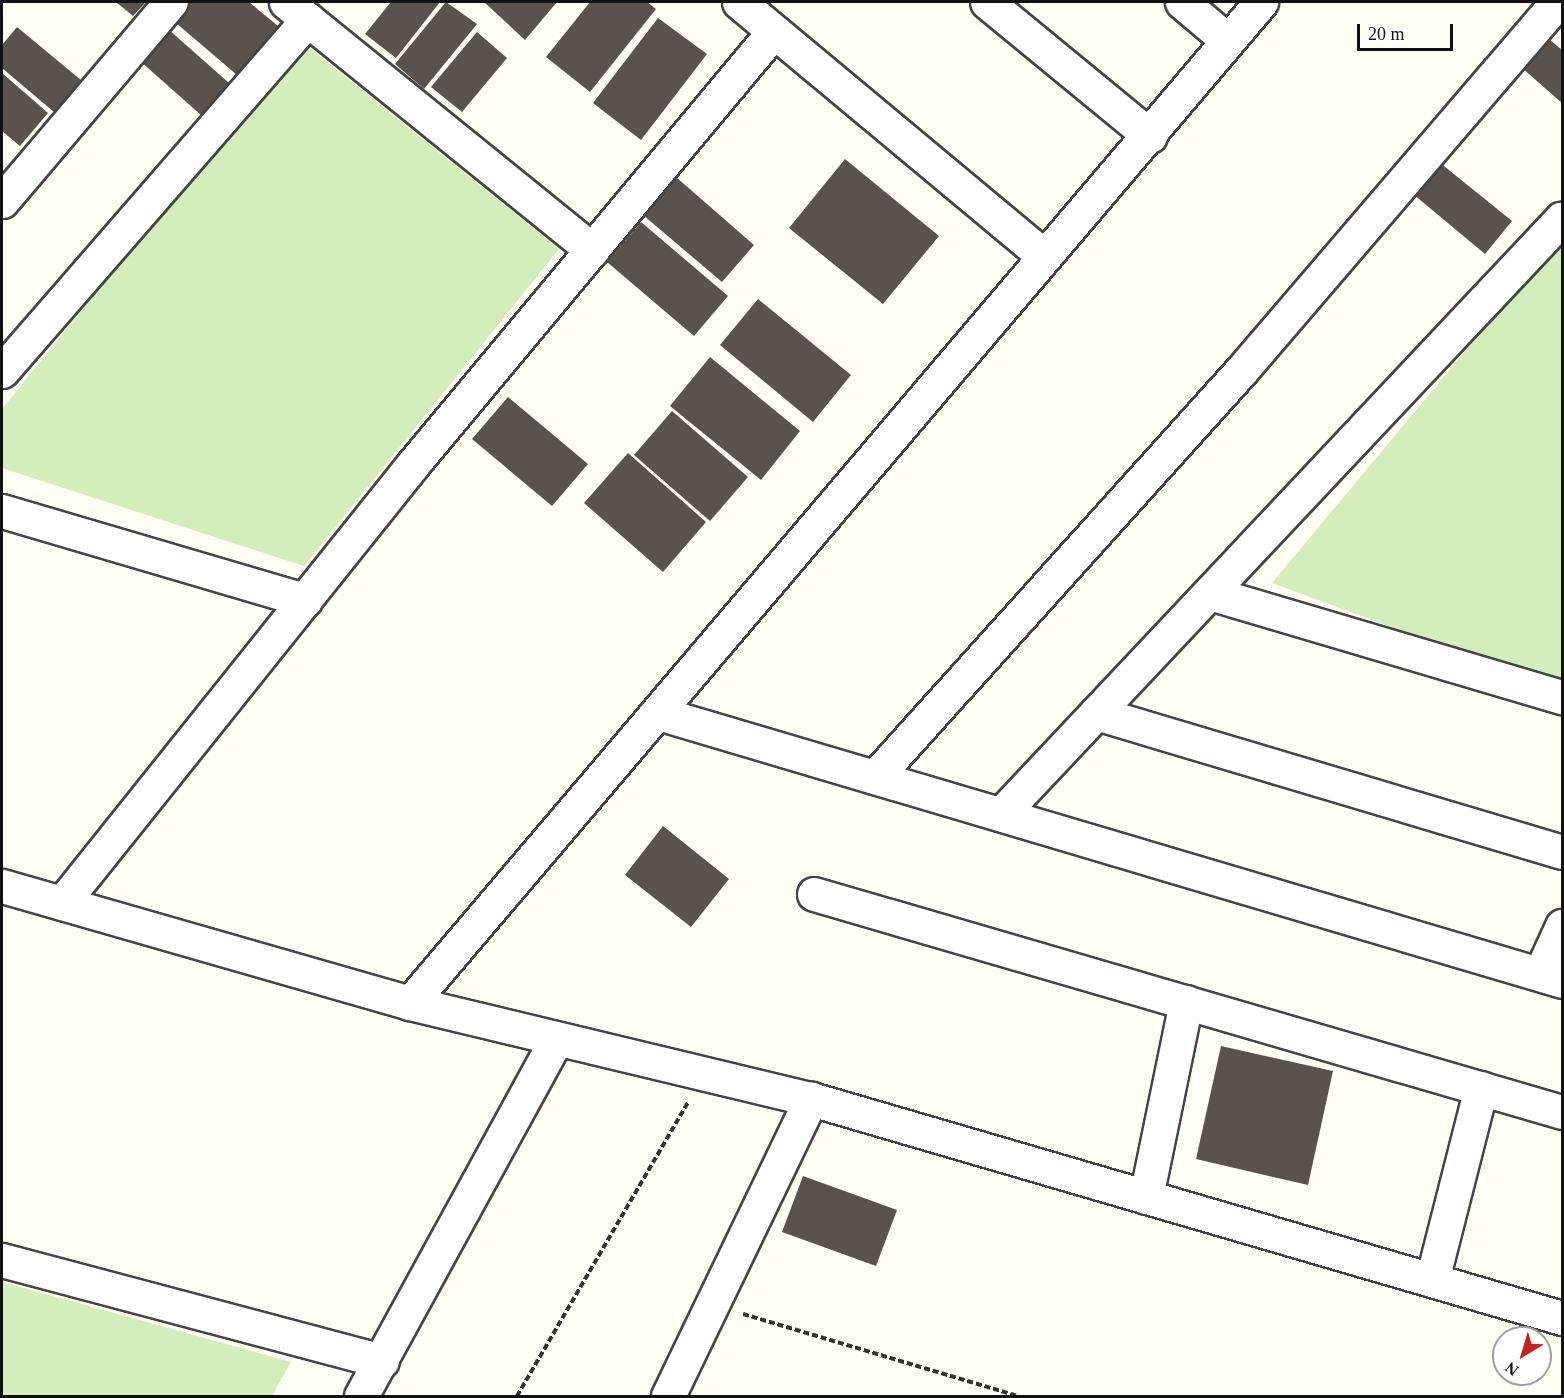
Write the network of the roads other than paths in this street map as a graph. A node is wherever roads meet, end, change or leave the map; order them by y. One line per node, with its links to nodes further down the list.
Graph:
1 (171, 2): 11 (street)
2 (739, 2): 8 (street)
3 (987, 2): 10 (street)
4 (1182, 2): 9 (street)
5 (1261, 2): 9 (street)
6 (1557, 2): 22 (street)
7 (297, 10): 13 (street); 15 (street)
8 (774, 31): 13 (street); 14 (street)
9 (1227, 40): 10 (street)
10 (1150, 136): 14 (street)
11 (2, 201)
12 (1563, 218): 17 (street)
13 (592, 250): 18 (street)
14 (1043, 255): 20 (street)
15 (2, 371)
16 (2, 511): 18 (street)
17 (1210, 593): 19 (street); 21 (street)
18 (305, 600): 27 (street)
19 (1563, 697)
20 (658, 713): 22 (street); 31 (street)
21 (1096, 713): 23 (street); 24 (street)
22 (875, 777): 23 (street)
23 (1001, 814): 29 (street)
24 (1563, 852)
25 (2, 886): 27 (street)
26 (814, 894): 30 (street)
27 (62, 903): 31 (street)
28 (1563, 927): 29 (street)
29 (1551, 978)
30 (1186, 1002): 33 (street); 36 (street)
31 (410, 1003): 32 (street)
32 (555, 1041): 34 (street); 40 (street)
33 (1481, 1088): 35 (street); 38 (street)
34 (811, 1099): 36 (street); 42 (street)
35 (1563, 1112)
36 (1146, 1197): 38 (street)
37 (2, 1260): 40 (street)
38 (1432, 1280): 39 (street)
39 (1563, 1318)
40 (382, 1361): 41 (street)
41 (361, 1396)
42 (668, 1396)

